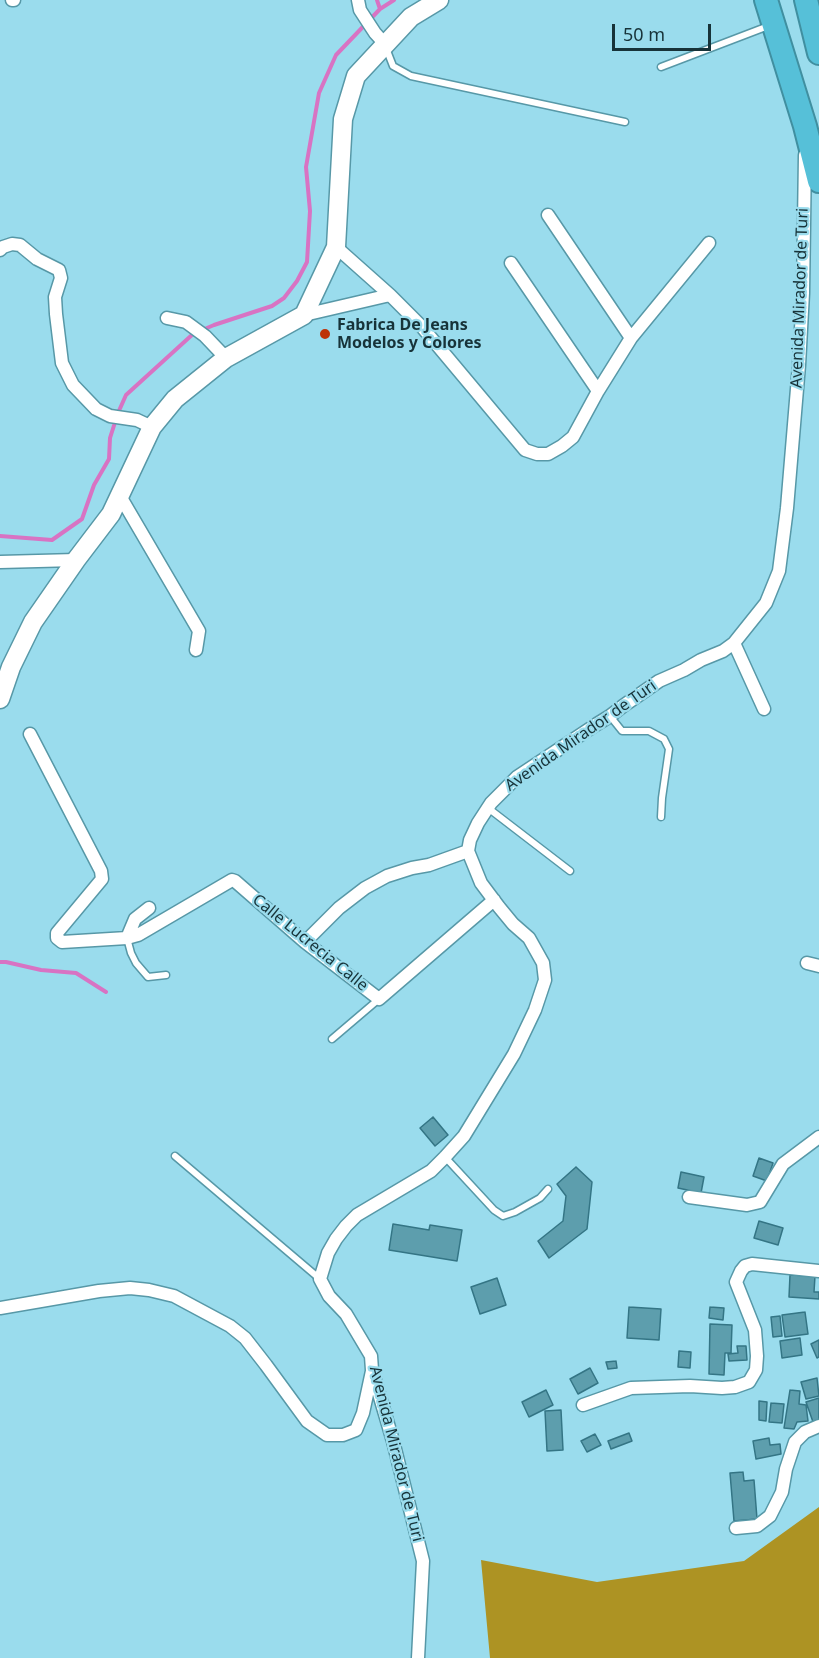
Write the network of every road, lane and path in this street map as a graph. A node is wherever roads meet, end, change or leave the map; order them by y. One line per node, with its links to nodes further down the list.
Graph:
1 (439, 0): 6 (main road)
2 (766, 0): 5 (highway)
3 (806, 0): 7 (highway)
4 (359, 5): 6 (street)
5 (774, 24): 8 (lane); 10 (highway)
6 (380, 38): 9 (lane); 14 (main road)
7 (819, 53)
8 (662, 67)
9 (625, 122)
10 (805, 126): 11 (highway); 27 (street, Avenida Mirador de Turi)
11 (819, 181)
12 (548, 215): 20 (street)
13 (709, 243): 20 (street)
14 (336, 247): 17 (street); 18 (main road)
15 (0, 250): 23 (street)
16 (511, 263): 22 (street)
17 (390, 295): 18 (street); 22 (street)
18 (304, 315): 21 (main road)
19 (167, 318): 21 (street)
20 (631, 338): 22 (street)
21 (226, 358): 23 (main road)
22 (598, 391)
23 (152, 427): 24 (main road)
24 (120, 496): 25 (main road); 28 (street)
25 (76, 560): 26 (street); 29 (main road)
26 (0, 561)
27 (734, 643): 30 (street); 31 (street, Avenida Mirador de Turi)
28 (196, 650)
29 (0, 699)
30 (764, 709)
31 (610, 716): 33 (street, Avenida Mirador de Turi); 34 (lane)
32 (30, 734): 39 (street)
33 (488, 808): 35 (street, Avenida Mirador de Turi); 36 (lane)
34 (662, 818)
35 (468, 850): 37 (street); 40 (street)
36 (570, 871)
37 (494, 900): 42 (street, Calle Lucrecia Calle); 46 (street)
38 (149, 908): 39 (street)
39 (128, 938): 40 (street, Calle Lucrecia Calle); 41 (lane)
40 (305, 942): 42 (street, Calle Lucrecia Calle)
41 (166, 975)
42 (379, 999): 43 (lane)
43 (332, 1039)
44 (819, 1137): 48 (street)
45 (175, 1156): 50 (lane)
46 (445, 1157): 47 (lane); 50 (street)
47 (548, 1189)
48 (689, 1197)
49 (819, 1271): 53 (street)
50 (320, 1279): 52 (street, Avenida Mirador de Turi)
51 (0, 1308): 52 (street)
52 (372, 1370): 56 (street, Avenida Mirador de Turi)
53 (583, 1405)
54 (819, 1426): 55 (street)
55 (736, 1528)
56 (418, 1658)

